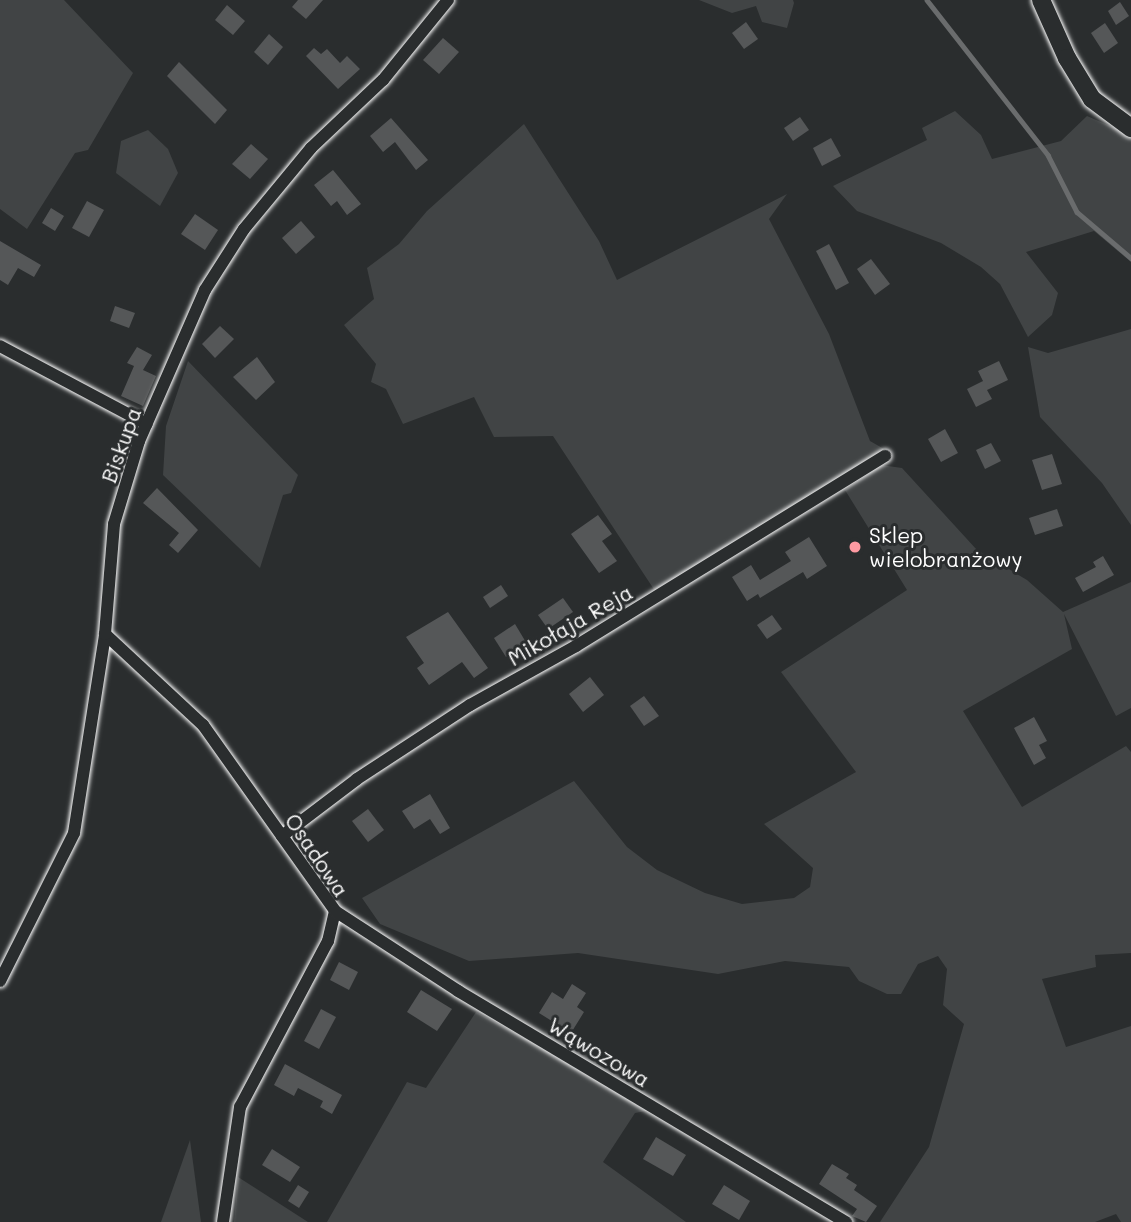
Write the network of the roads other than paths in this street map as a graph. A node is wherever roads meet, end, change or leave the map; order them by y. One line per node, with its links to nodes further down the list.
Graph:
1 (448, 0): 5 (street, Biskupa)
2 (1041, 0): 3 (street)
3 (1131, 128)
4 (0, 346): 5 (street)
5 (147, 424): 7 (street, Biskupa)
6 (885, 456): 8 (street, Mikołaja Reja)
7 (105, 634): 8 (street, Osadowa); 10 (street, Biskupa)
8 (282, 836): 9 (street, Osadowa)
9 (335, 911): 11 (street, Osadowa); 12 (street, Wąwozowa)
10 (0, 981)
11 (223, 1222)
12 (846, 1222)

